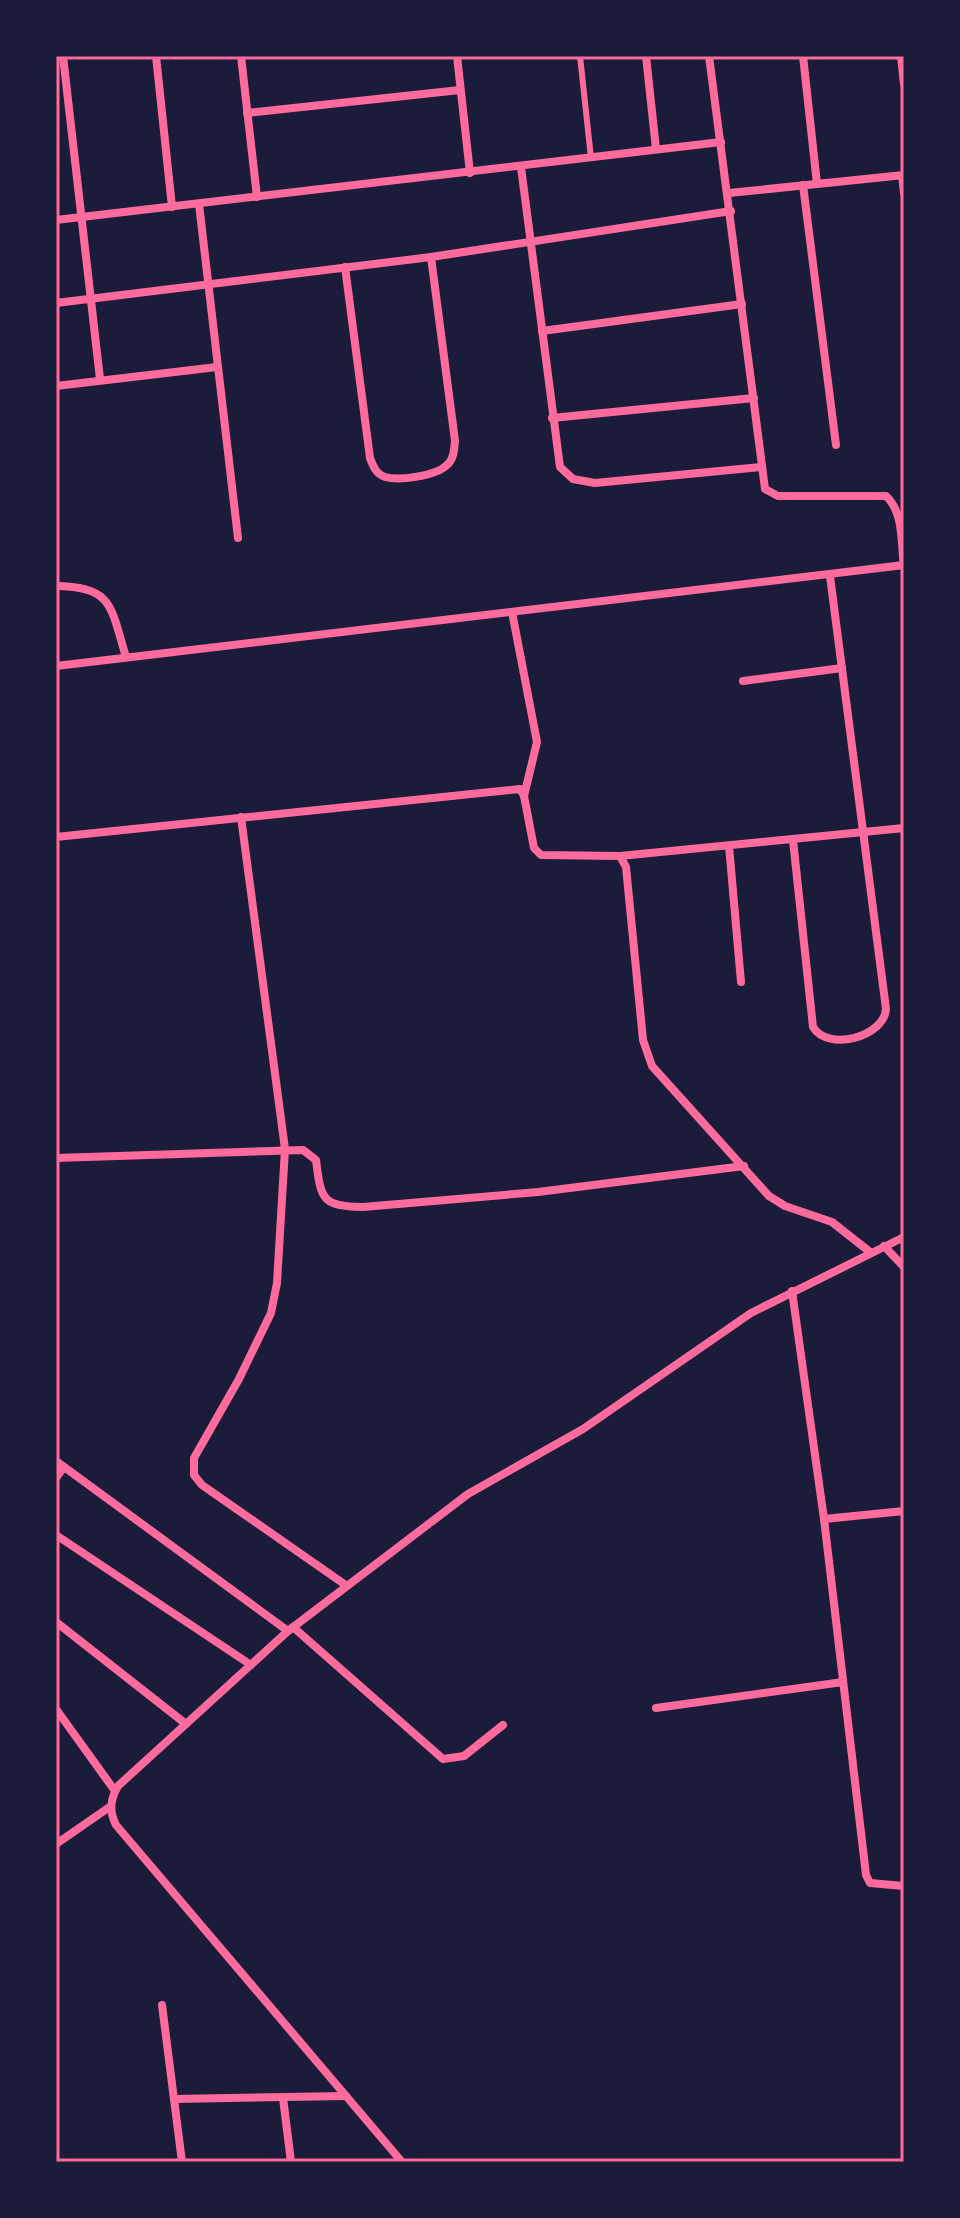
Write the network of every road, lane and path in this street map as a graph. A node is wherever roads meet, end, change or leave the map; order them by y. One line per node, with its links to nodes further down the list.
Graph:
1 (63, 56): 27 (street)
2 (156, 56): 25 (street)
3 (241, 56): 12 (street)
4 (457, 56): 11 (street)
5 (580, 56): 15 (lane)
6 (646, 56): 14 (street)
7 (709, 56): 13 (street)
8 (803, 56): 19 (street)
9 (901, 56): 10 (street)
10 (904, 84)
11 (460, 90): 12 (street); 17 (street)
12 (247, 113): 23 (street)
13 (721, 142): 14 (street); 21 (street)
14 (656, 149): 15 (street)
15 (591, 158): 16 (street)
16 (521, 167): 17 (street); 29 (street)
17 (470, 173): 23 (street)
18 (903, 175): 19 (street); 22 (street)
19 (817, 184): 20 (street)
20 (803, 185): 21 (street); 42 (street)
21 (729, 193): 26 (street)
22 (904, 193)
23 (257, 197): 24 (street)
24 (199, 204): 25 (street); 32 (street)
25 (172, 207): 27 (street)
26 (731, 211): 29 (street); 35 (street)
27 (82, 217): 28 (street); 33 (street)
28 (56, 220)
29 (531, 240): 30 (street); 36 (street)
30 (431, 257): 31 (street); 31 (street)
31 (345, 267): 32 (street)
32 (209, 286): 33 (street); 37 (street)
33 (90, 298): 34 (street); 38 (street)
34 (56, 303)
35 (742, 304): 36 (street); 40 (street)
36 (542, 331): 41 (street)
37 (217, 367): 38 (street); 44 (street)
38 (100, 379): 39 (street)
39 (56, 386)
40 (754, 398): 41 (street); 43 (street)
41 (552, 418): 43 (street)
42 (836, 445)
43 (761, 467): 45 (street)
44 (238, 538)
45 (904, 566): 46 (street)
46 (830, 576): 48 (street); 51 (street)
47 (56, 586): 49 (street)
48 (512, 612): 49 (street); 53 (street)
49 (126, 657): 50 (street)
50 (56, 666)
51 (842, 668): 52 (street); 56 (street)
52 (743, 681)
53 (524, 796): 54 (street); 60 (street)
54 (241, 817): 57 (street); 62 (street)
55 (904, 828): 56 (street)
56 (865, 834): 58 (street); 58 (street)
57 (56, 837)
58 (793, 840): 59 (street)
59 (729, 846): 60 (street); 61 (street)
60 (620, 856): 64 (street)
61 (741, 982)
62 (285, 1149): 63 (street); 64 (street); 75 (street)
63 (56, 1158)
64 (744, 1166): 67 (street)
65 (904, 1237): 66 (street)
66 (884, 1246): 67 (street); 68 (street)
67 (870, 1252): 69 (street)
68 (904, 1267)
69 (792, 1291): 73 (street); 75 (street)
70 (60, 1464): 71 (street); 77 (street)
71 (56, 1478)
72 (904, 1511): 73 (street)
73 (824, 1519): 79 (street)
74 (56, 1535): 78 (street)
75 (347, 1586): 77 (street)
76 (56, 1622): 82 (street)
77 (290, 1629): 78 (street); 83 (street)
78 (251, 1665): 82 (street)
79 (843, 1682): 80 (street); 87 (street)
80 (656, 1708)
81 (56, 1709): 84 (street)
82 (186, 1724): 84 (street)
83 (503, 1725)
84 (115, 1791): 85 (street)
85 (111, 1806): 86 (street); 89 (street)
86 (56, 1844)
87 (904, 1886)
88 (162, 2005): 91 (street)
89 (346, 2096): 90 (street); 94 (street)
90 (283, 2098): 91 (street); 93 (street)
91 (174, 2099): 92 (street)
92 (182, 2162)
93 (291, 2162)
94 (402, 2162)

